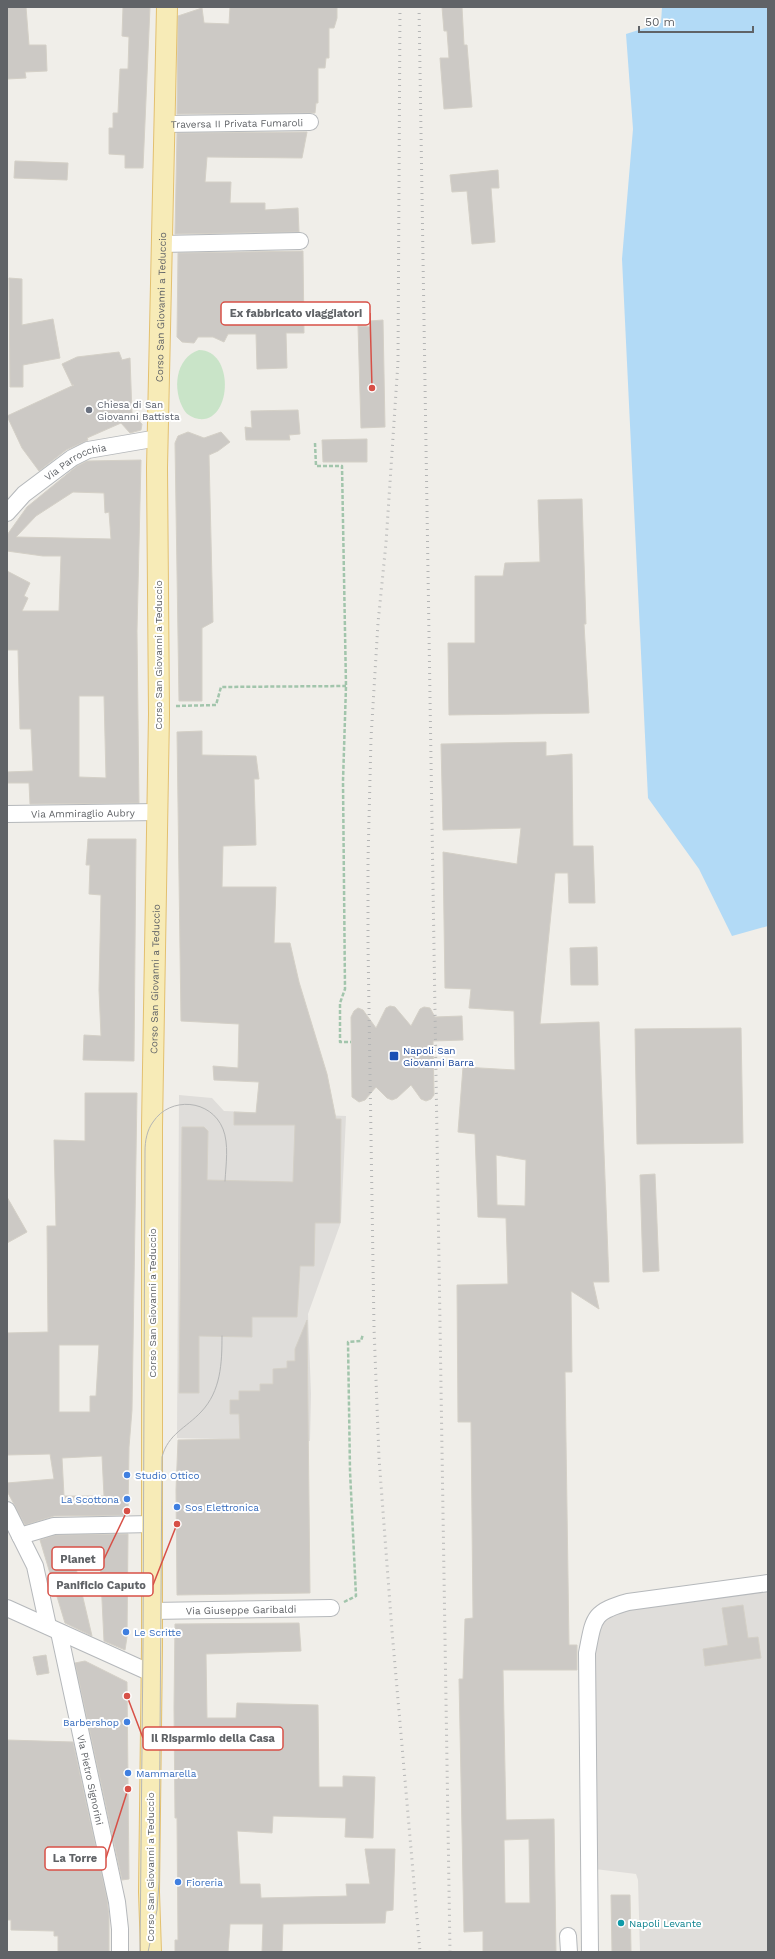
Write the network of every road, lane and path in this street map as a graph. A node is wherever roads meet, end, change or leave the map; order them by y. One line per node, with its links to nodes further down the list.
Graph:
1 (170, 8): 3 (main road, Corso San Giovanni a Teduccio)
2 (310, 122): 3 (street, Traversa II Privata Fumaroli)
3 (165, 124): 5 (main road, Corso San Giovanni a Teduccio)
4 (300, 240): 5 (street)
5 (162, 244): 6 (main road, Corso San Giovanni a Teduccio)
6 (158, 438): 8 (street, Via Parrocchia); 11 (main road, Corso San Giovanni a Teduccio)
7 (315, 443): 9 (path)
8 (7, 513)
9 (346, 686): 10 (path); 13 (path)
10 (171, 706)
11 (159, 812): 12 (street, Via Ammiraglio Aubry); 16 (main road, Corso San Giovanni a Teduccio)
12 (7, 814)
13 (351, 1042)
14 (363, 1334): 20 (path)
15 (7, 1510): 17 (street, Via Pietro Signorini)
16 (152, 1524): 17 (street); 21 (main road, Corso San Giovanni a Teduccio)
17 (20, 1536): 22 (street, Via Pietro Signorini)
18 (768, 1582): 28 (street)
19 (7, 1608): 22 (street)
20 (331, 1608): 21 (street, Via Giuseppe Garibaldi)
21 (152, 1611): 23 (main road, Corso San Giovanni a Teduccio)
22 (53, 1629): 23 (street); 26 (street, Via Pietro Signorini)
23 (151, 1673): 25 (main road, Corso San Giovanni a Teduccio)
24 (568, 1936): 27 (street)
25 (147, 1948)
26 (120, 1952)
27 (569, 1952)
28 (590, 1952)

